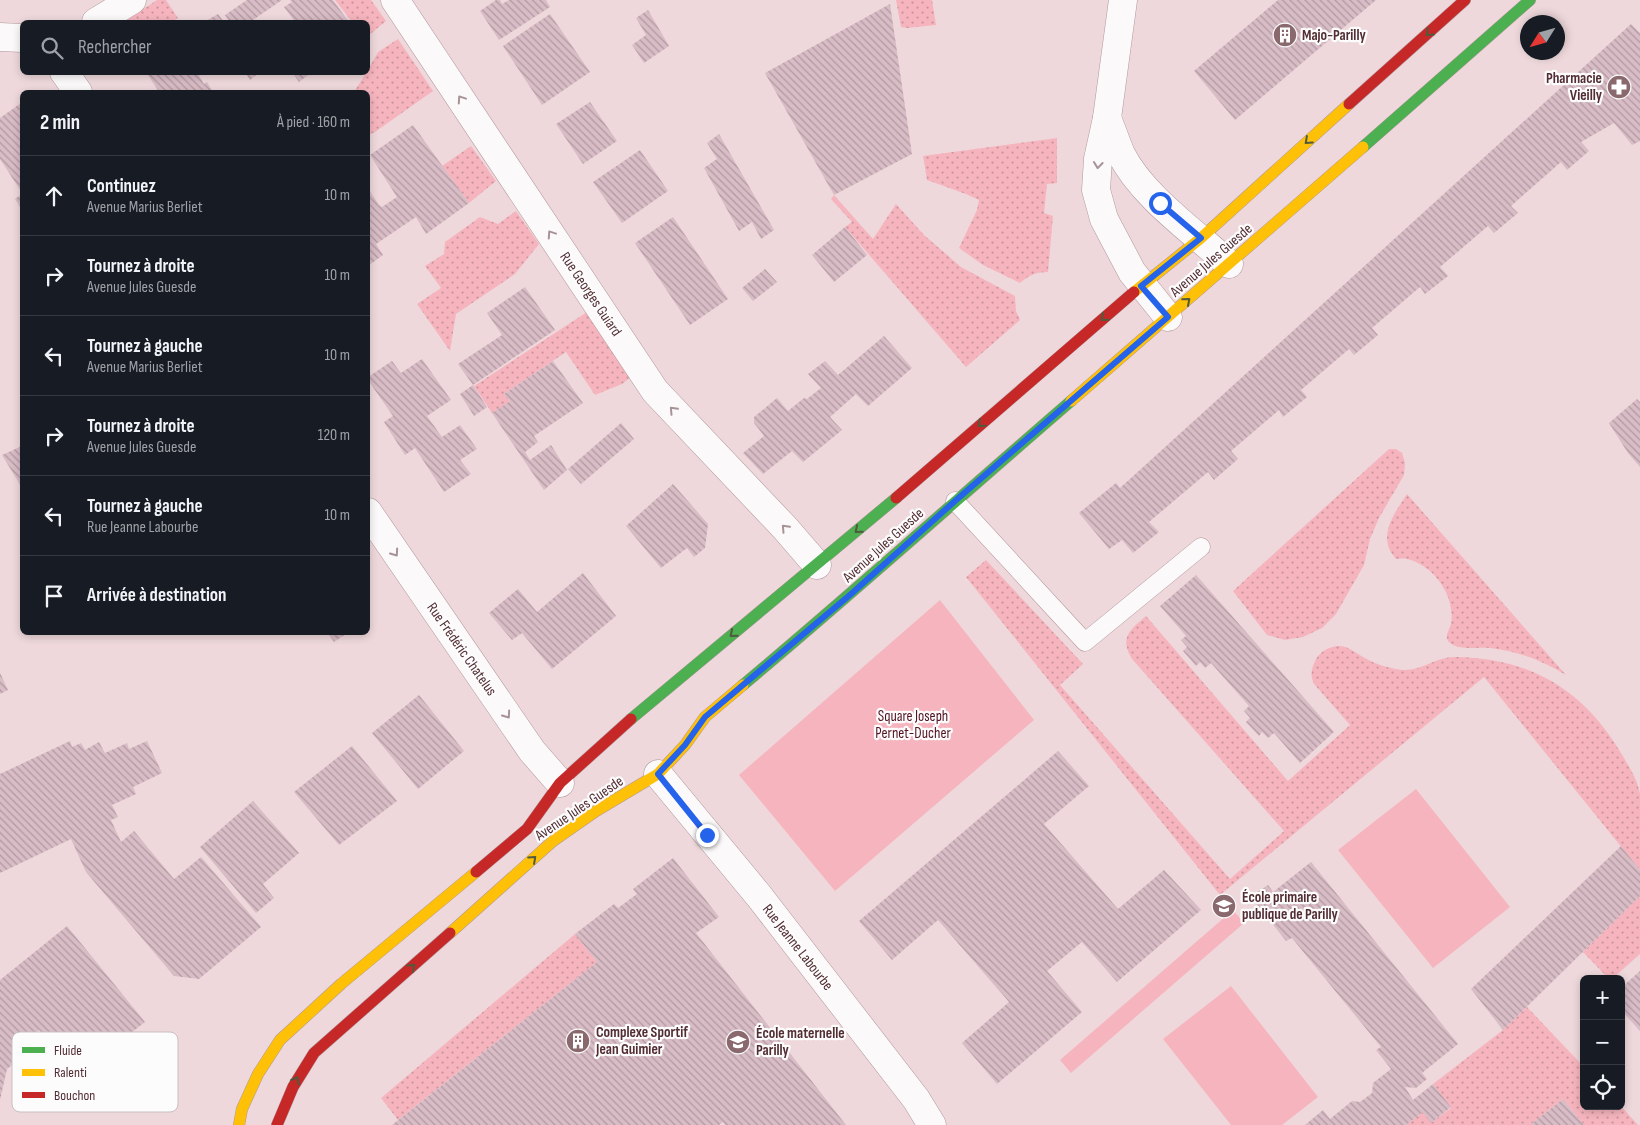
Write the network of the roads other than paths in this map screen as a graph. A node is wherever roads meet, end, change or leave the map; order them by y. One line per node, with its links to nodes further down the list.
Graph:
1 (132, 0): 6 (street)
2 (395, 0): 19 (street, Rue Georges Guiard, one-way to 2)
3 (1123, 0): 11 (street)
4 (1465, 0): 12 (street, Avenue Jules Guesde, one-way to 12)
5 (1530, 0): 13 (street, Avenue Jules Guesde)
6 (99, 20)
7 (0, 37): 8 (street)
8 (20, 38)
9 (66, 75): 10 (street)
10 (77, 90)
11 (1108, 118): 12 (street); 14 (street, one-way to 14)
12 (1201, 238): 13 (street); 14 (street, Avenue Jules Guesde)
13 (1229, 264): 15 (street, Avenue Jules Guesde, one-way to 13)
14 (1141, 286): 15 (street); 19 (street, Avenue Jules Guesde, one-way to 19)
15 (1168, 317): 16 (street, Avenue Jules Guesde)
16 (955, 501): 18 (lane); 20 (street, Avenue Jules Guesde)
17 (370, 515): 21 (street, Rue Frédéric Chatelus, one-way to 21)
18 (1201, 547)
19 (817, 564): 21 (street, Avenue Jules Guesde, one-way to 21)
20 (658, 774): 23 (street, Avenue Jules Guesde, one-way to 20); 24 (street, Rue Jeanne Labourbe)
21 (560, 783): 22 (street, Avenue Jules Guesde)
22 (239, 1125)
23 (277, 1125)
24 (932, 1125)

